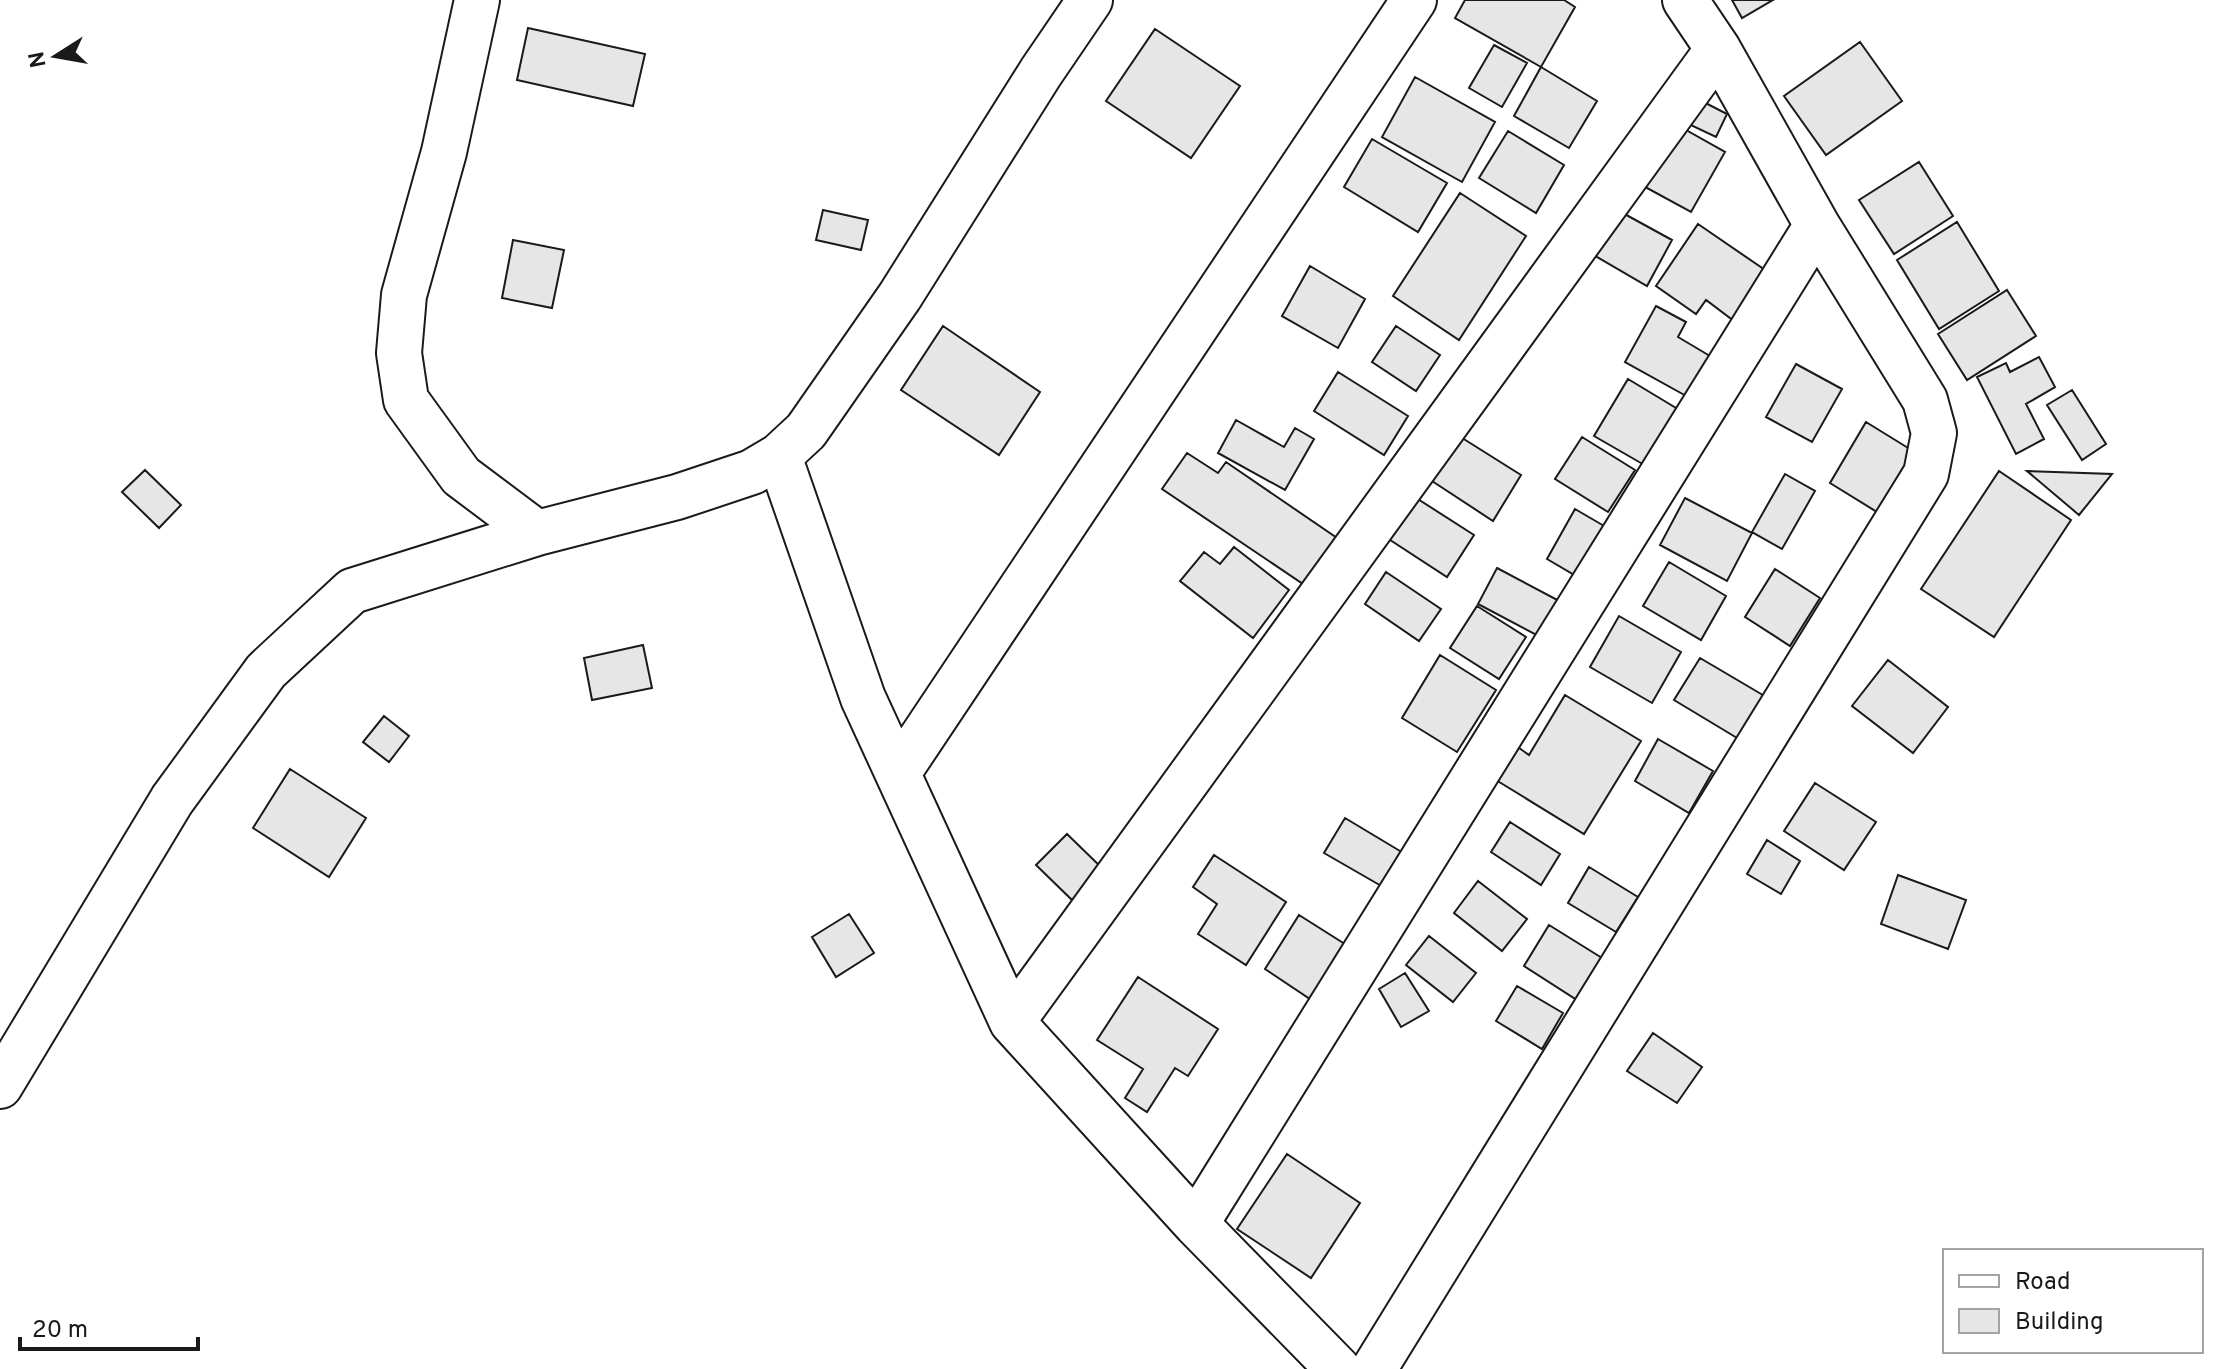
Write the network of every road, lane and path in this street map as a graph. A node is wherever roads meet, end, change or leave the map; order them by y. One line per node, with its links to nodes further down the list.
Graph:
1 (477, 0): 8 (street)
2 (1090, 0): 7 (street)
3 (1414, 0): 9 (street)
4 (1685, 0): 5 (street)
5 (1718, 49): 6 (street); 10 (street)
6 (1817, 225): 12 (street); 14 (street)
7 (779, 456): 8 (street); 9 (street)
8 (537, 533): 11 (street)
9 (898, 773): 10 (street)
10 (1012, 1022): 12 (street)
11 (0, 1086)
12 (1196, 1224): 13 (street)
13 (1338, 1369)
14 (1374, 1369)

